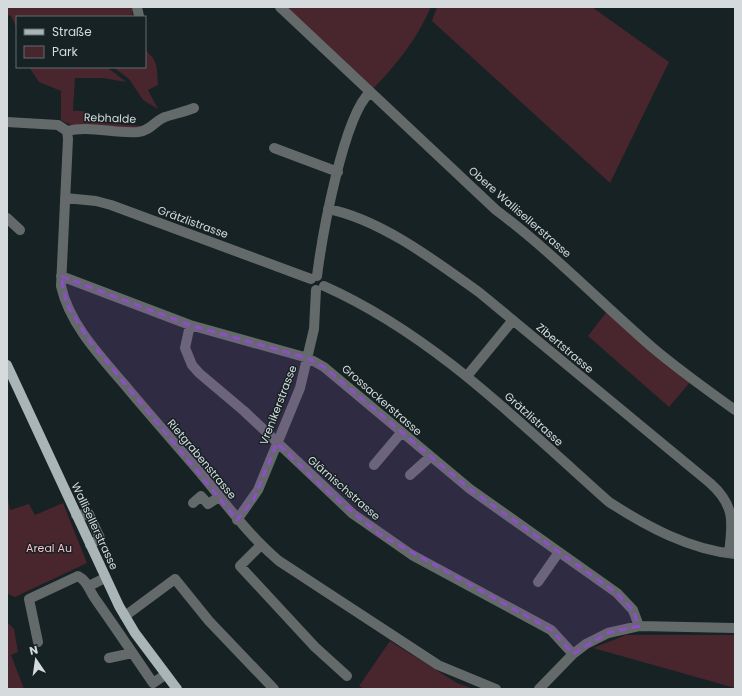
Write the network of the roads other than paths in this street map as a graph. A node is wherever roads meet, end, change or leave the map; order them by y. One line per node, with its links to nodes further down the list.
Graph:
1 (280, 7): 2 (street, Obere Wallisellerstrasse)
2 (370, 92): 9 (street); 22 (street, Obere Wallisellerstrasse)
3 (194, 108): 7 (street, Rebhalde)
4 (7, 122): 5 (street)
5 (26, 123): 6 (street); 7 (street)
6 (7, 127)
7 (67, 131): 10 (street, Rietgrabenstrasse)
8 (274, 148): 9 (street)
9 (338, 172): 11 (street)
10 (65, 198): 14 (street, Rietgrabenstrasse); 15 (street, Grätzlistrasse)
11 (328, 209): 15 (street); 17 (street, Zibertstrasse)
12 (7, 218): 13 (street)
13 (20, 230)
14 (61, 276): 18 (street, Grossackerstrasse); 28 (street, Rietgrabenstrasse)
15 (314, 278): 16 (street)
16 (320, 288): 19 (street, Vrenikerstrasse); 21 (street, Grätzlistrasse)
17 (513, 320): 21 (street); 33 (street, Zibertstrasse)
18 (190, 324): 19 (street, Grossackerstrasse); 24 (street, Glärnischstrasse)
19 (308, 358): 23 (street, Grossackerstrasse); 24 (street, Vrenikerstrasse)
20 (7, 365): 34 (main road, Wallisellerstrasse)
21 (467, 376): 33 (street, Grätzlistrasse)
22 (735, 410)
23 (401, 432): 25 (street, Grossackerstrasse); 26 (street)
24 (277, 443): 30 (street, Vrenikerstrasse); 42 (street, Glärnischstrasse)
25 (430, 457): 27 (street); 32 (street, Grossackerstrasse)
26 (374, 465)
27 (410, 475)
28 (219, 497): 29 (street); 30 (street, Rietgrabenstrasse)
29 (193, 503)
30 (237, 520): 31 (street, Rietgrabenstrasse)
31 (261, 546): 45 (street); 49 (street, Rietgrabenstrasse)
32 (559, 552): 35 (street); 38 (street, Grossackerstrasse)
33 (732, 554)
34 (105, 578): 36 (street); 37 (main road, Wallisellerstrasse)
35 (538, 582)
36 (89, 586): 40 (street); 41 (street)
37 (125, 616): 44 (main road, Wallisellerstrasse); 48 (street)
38 (639, 626): 39 (street); 42 (street)
39 (735, 628)
40 (38, 642)
41 (132, 653): 43 (street); 46 (street)
42 (573, 654): 50 (street)
43 (109, 658)
44 (165, 675): 46 (street); 47 (main road, Wallisellerstrasse)
45 (347, 676)
46 (152, 686)
47 (177, 689)
48 (274, 689)
49 (496, 689)
50 (540, 689)

